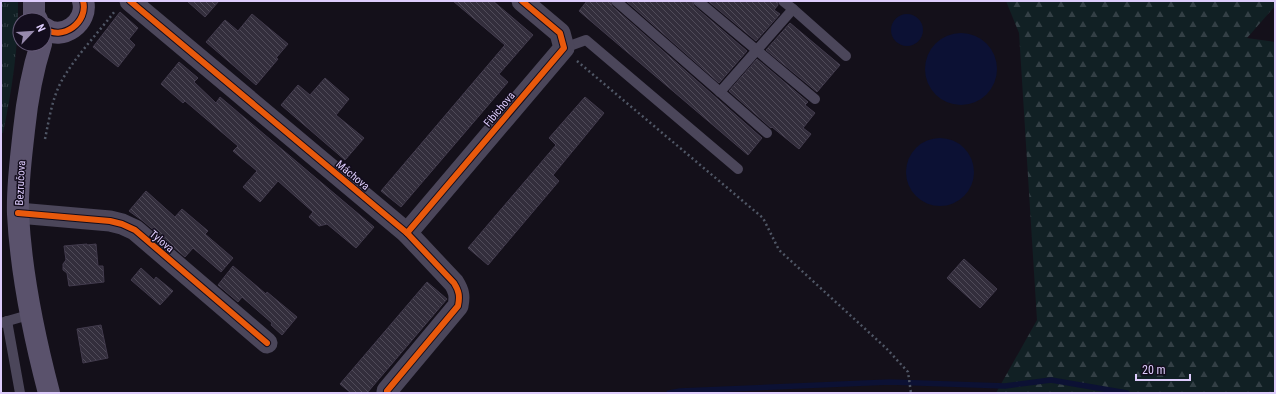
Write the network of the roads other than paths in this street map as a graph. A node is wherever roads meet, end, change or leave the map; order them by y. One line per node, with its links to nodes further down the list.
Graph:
1 (34, 1): 9 (main road)
2 (83, 1): 10 (main road)
3 (522, 1): 11 (street)
4 (616, 1): 15 (lane)
5 (698, 1): 12 (lane)
6 (784, 1): 8 (lane)
7 (124, 4): 20 (street, Máchova)
8 (793, 9): 12 (lane); 14 (lane)
9 (34, 12)
10 (52, 33)
11 (564, 48): 18 (lane); 20 (street, Fibichova)
12 (757, 50): 15 (lane); 16 (lane)
13 (38, 52): 19 (main road, Bezručova)
14 (846, 56)
15 (720, 92): 17 (lane)
16 (815, 99)
17 (767, 133)
18 (738, 169)
19 (18, 213): 21 (main road, Bezručova); 23 (street, Tylova)
20 (407, 233): 24 (street, Máchova)
21 (32, 314): 22 (lane); 26 (main road, Bezručova)
22 (4, 322): 25 (lane)
23 (267, 343)
24 (387, 391)
25 (20, 393)
26 (49, 393)

